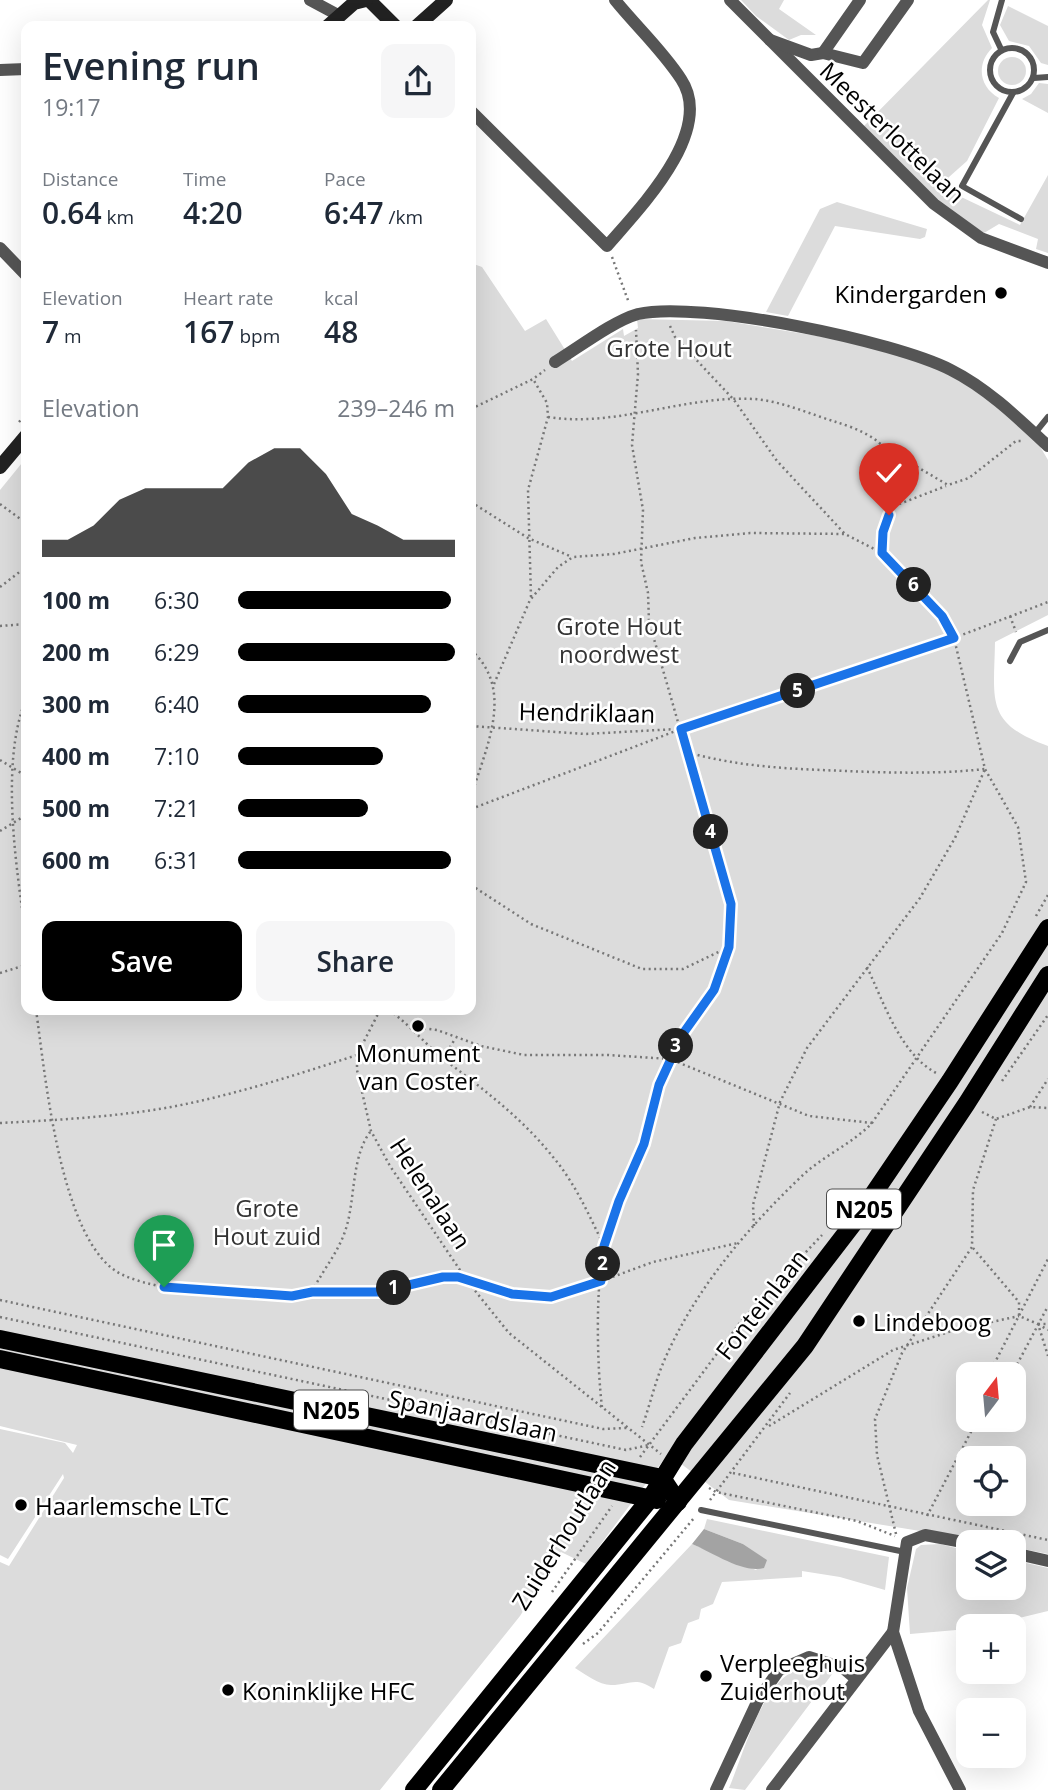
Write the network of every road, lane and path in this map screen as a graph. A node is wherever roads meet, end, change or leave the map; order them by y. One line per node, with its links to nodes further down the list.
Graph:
1 (310, 0): 9 (street)
2 (367, 0): 9 (street); 11 (street)
3 (446, 0): 12 (street)
4 (615, 0): 23 (street)
5 (730, 0): 13 (street, Meesterlottelaan)
6 (860, 0): 15 (street)
7 (908, 0): 15 (street)
8 (1002, 0): 14 (lane)
9 (338, 15): 10 (street)
10 (333, 21)
11 (390, 21)
12 (423, 21)
13 (765, 38): 15 (street); 25 (street, Meesterlottelaan)
14 (1001, 49): 19 (lane); 20 (lane)
15 (823, 53)
16 (21, 68): 17 (street)
17 (0, 70)
18 (1048, 77): 19 (lane)
19 (1034, 78): 20 (lane)
20 (1013, 93): 22 (lane)
21 (476, 116): 23 (street)
22 (1021, 219)
23 (607, 246): 28 (path)
24 (0, 248): 26 (street)
25 (1048, 263)
26 (21, 270)
27 (662, 310): 28 (street); 31 (path); 36 (street)
28 (634, 315): 29 (street); 33 (path)
29 (555, 362): 30 (path)
30 (533, 379): 32 (path); 34 (path)
31 (734, 400): 33 (path); 39 (path); 46 (path)
32 (476, 407)
33 (634, 412): 34 (path); 48 (path)
34 (548, 417): 47 (path)
35 (1048, 417): 36 (lane)
36 (1036, 434): 38 (street); 41 (path)
37 (21, 442): 40 (street)
38 (1048, 446)
39 (888, 450): 41 (path); 44 (path)
40 (0, 467)
41 (948, 485): 44 (path)
42 (0, 504): 45 (path)
43 (476, 505): 47 (path)
44 (894, 506): 49 (path)
45 (21, 519)
46 (845, 534): 48 (path); 49 (path)
47 (528, 538): 50 (path); 53 (path)
48 (642, 548): 50 (path); 67 (path)
49 (882, 553): 59 (path)
50 (573, 557): 53 (path)
51 (21, 571): 52 (path)
52 (0, 587)
53 (530, 600): 63 (path)
54 (1048, 601): 55 (path)
55 (1010, 616): 59 (path); 60 (path)
56 (21, 624): 57 (path)
57 (0, 626)
58 (1048, 630): 60 (lane)
59 (954, 638): 67 (path); 71 (path)
60 (1020, 642): 62 (lane)
61 (476, 655): 63 (path)
62 (1010, 661)
63 (494, 684): 66 (path)
64 (21, 712): 70 (path)
65 (476, 726): 66 (path, Hendriklaan)
66 (492, 727): 67 (path, Hendriklaan); 73 (path)
67 (681, 729): 68 (path); 74 (path)
68 (687, 751): 71 (path); 82 (path)
69 (0, 760): 70 (path)
70 (11, 767): 72 (path); 76 (path)
71 (985, 769): 84 (path); 93 (path)
72 (21, 773)
73 (476, 780)
74 (476, 806)
75 (21, 818): 76 (path)
76 (10, 825): 77 (path); 80 (path)
77 (0, 831)
78 (476, 888): 82 (path)
79 (1048, 895): 81 (path)
80 (21, 901)
81 (1039, 926): 136 (main road, Fonteinlaan / N205)
82 (729, 947): 95 (path)
83 (21, 967): 85 (path)
84 (867, 967): 93 (path); 98 (path)
85 (0, 973)
86 (1048, 975): 99 (main road, N205)
87 (37, 1015): 103 (path)
88 (377, 1015): 92 (path)
89 (396, 1015): 90 (path)
90 (413, 1027): 91 (path); 94 (path)
91 (455, 1039): 94 (path); 95 (path)
92 (357, 1055): 103 (path); 106 (path, Helenalaan)
93 (916, 1058): 97 (path); 105 (path)
94 (443, 1059): 110 (path)
95 (670, 1059): 98 (path); 110 (path)
96 (1048, 1079): 100 (path)
97 (929, 1083)
98 (780, 1102): 105 (path); 107 (path)
99 (967, 1103): 102 (path); 140 (main road, N205)
100 (1030, 1107): 101 (path); 102 (path)
101 (1048, 1108)
102 (996, 1119): 111 (path)
103 (52, 1121): 104 (path); 115 (path)
104 (0, 1123)
105 (872, 1123): 107 (path)
106 (371, 1131): 114 (path, Helenalaan); 115 (path)
107 (754, 1226): 109 (path)
108 (830, 1227): 134 (path, Fonteinlaan)
109 (738, 1243): 113 (path); 130 (path)
110 (604, 1246): 113 (path)
111 (972, 1247): 119 (path); 124 (path)
112 (1048, 1259): 119 (path)
113 (601, 1281): 114 (path); 129 (path)
114 (468, 1282): 115 (path); 129 (path, Helenalaan)
115 (312, 1292)
116 (0, 1300): 132 (path, Spanjaardslaan)
117 (1048, 1306): 120 (path)
118 (0, 1317): 134 (path, Spanjaardslaan)
119 (1019, 1317): 120 (path); 124 (path); 127 (path)
120 (1038, 1324): 121 (path); 122 (path); 125 (path); 128 (path)
121 (1048, 1324)
122 (1048, 1330)
123 (0, 1339): 135 (main road, Spanjaardslaan / N205)
124 (909, 1344): 131 (path); 141 (path)
125 (1048, 1356)
126 (0, 1359): 138 (main road, Spanjaardslaan / N205)
127 (995, 1362)
128 (1018, 1362)
129 (602, 1408): 132 (path, Helenalaan)
130 (642, 1427)
131 (766, 1427)
132 (627, 1429): 134 (path, Helenalaan)
133 (971, 1432): 143 (path)
134 (649, 1445): 135 (path, Zuiderhoutlaan)
135 (631, 1472): 136 (main road, Spanjaardslaan / N205)
136 (662, 1478): 139 (main road, Fonteinlaan / N205); 140 (main road)
137 (716, 1492): 141 (path); 142 (path); 146 (path)
138 (620, 1493): 139 (main road, Spanjaardslaan / N205); 149 (path, Zuiderhoutlaan)
139 (650, 1499): 140 (main road, Spanjaardslaan / N205); 153 (main road, Zuiderhoutlaan)
140 (677, 1503): 154 (main road)
141 (891, 1509): 143 (path); 146 (path)
142 (701, 1510): 146 (lane); 151 (path)
143 (927, 1516): 144 (path)
144 (1048, 1540)
145 (956, 1541): 146 (street)
146 (903, 1544): 150 (street)
147 (1026, 1556): 148 (street)
148 (1048, 1560)
149 (549, 1597)
150 (893, 1632): 152 (street); 157 (street)
151 (580, 1646)
152 (856, 1679): 155 (street); 156 (street)
153 (414, 1790)
154 (441, 1790)
155 (716, 1790)
156 (772, 1790)
157 (960, 1790)

